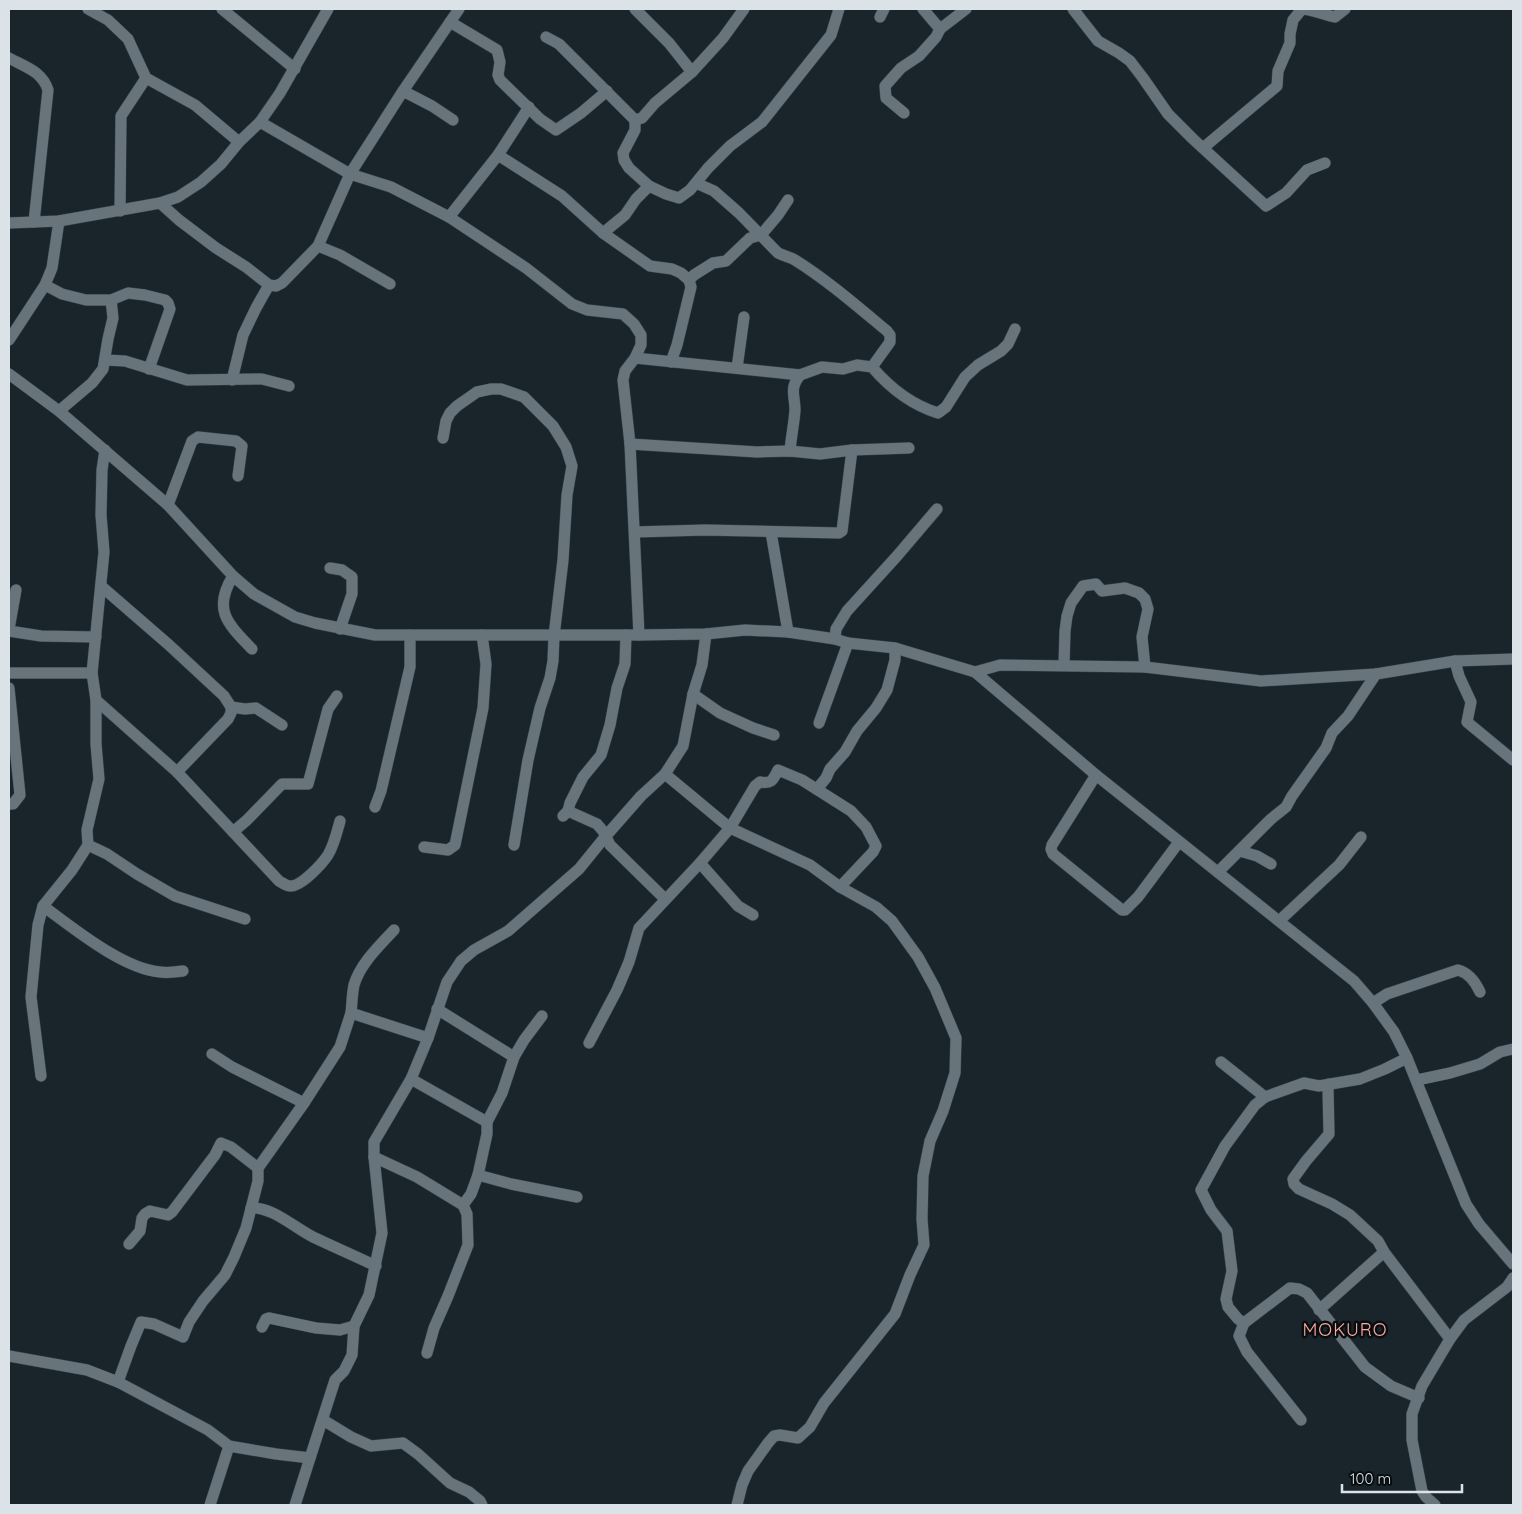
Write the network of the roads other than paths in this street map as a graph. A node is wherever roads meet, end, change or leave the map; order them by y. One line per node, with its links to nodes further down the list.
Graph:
1 (88, 9): 19 (street)
2 (222, 9): 17 (street)
3 (328, 9): 17 (street)
4 (459, 9): 13 (street)
5 (635, 9): 18 (street)
6 (744, 9): 18 (street)
7 (840, 9): 32 (street)
8 (923, 9): 14 (street)
9 (966, 9): 14 (street)
10 (1073, 9): 28 (street)
11 (1302, 9): 12 (street); 28 (street)
12 (1345, 9)
13 (450, 22): 20 (street); 22 (street)
14 (940, 29): 23 (street)
15 (546, 37): 21 (street)
16 (9, 58): 39 (street)
17 (295, 69): 26 (street)
18 (692, 72): 25 (street)
19 (146, 78): 27 (street); 36 (street)
20 (403, 91): 24 (street); 31 (street)
21 (606, 91): 22 (street); 25 (street)
22 (529, 107): 29 (street)
23 (904, 113)
24 (453, 120)
25 (635, 120): 33 (street)
26 (260, 122): 27 (street); 31 (street)
27 (239, 142): 35 (street)
28 (1203, 148): 30 (street)
29 (498, 155): 37 (street); 41 (street)
30 (1325, 163)
31 (350, 174): 37 (street); 43 (street)
32 (696, 182): 33 (street); 42 (street)
33 (649, 186): 41 (street)
34 (788, 200): 42 (street)
35 (160, 203): 36 (street); 47 (street)
36 (120, 210): 38 (street)
37 (449, 217): 52 (street)
38 (58, 221): 39 (street); 46 (street)
39 (34, 222): 40 (street)
40 (9, 223)
41 (603, 233): 44 (street)
42 (762, 235): 44 (street); 55 (street)
43 (318, 246): 45 (street); 47 (street)
44 (689, 280): 54 (street)
45 (390, 284)
46 (45, 285): 48 (street); 51 (street)
47 (269, 285): 60 (street)
48 (111, 300): 53 (street); 57 (street)
49 (744, 317): 56 (street)
50 (1016, 329): 55 (street)
51 (9, 340)
52 (635, 358): 54 (street); 64 (street)
53 (105, 360): 57 (street); 62 (street)
54 (671, 362): 56 (street)
55 (872, 367): 59 (street)
56 (737, 368): 59 (street)
57 (148, 369): 60 (street)
58 (9, 374): 62 (street)
59 (800, 375): 68 (street)
60 (232, 380): 61 (street)
61 (289, 386)
62 (59, 411): 66 (street)
63 (444, 438): 86 (street)
64 (630, 444): 68 (street); 72 (street)
65 (909, 448): 67 (street)
66 (105, 450): 70 (street); 76 (street)
67 (852, 450): 68 (street); 73 (street)
68 (790, 451)
69 (238, 476): 70 (street)
70 (168, 505): 75 (street)
71 (937, 509): 88 (street)
72 (635, 532): 73 (street); 85 (street)
73 (771, 532): 80 (street)
74 (330, 568): 78 (street)
75 (233, 576): 78 (street); 91 (street)
76 (101, 586): 87 (street); 104 (street)
77 (16, 590): 79 (street)
78 (340, 629): 82 (street)
79 (9, 630): 87 (street)
80 (788, 632): 81 (street); 88 (street)
81 (706, 634): 85 (street); 101 (street)
82 (410, 635): 83 (street); 114 (street)
83 (482, 635): 86 (street); 123 (street)
84 (626, 635): 85 (street); 86 (street); 118 (street)
85 (639, 635)
86 (554, 636): 122 (street)
87 (96, 637): 98 (street)
88 (835, 639): 89 (street)
89 (848, 643): 90 (street); 105 (street)
90 (895, 648): 96 (street); 112 (street)
91 (252, 649)
92 (1513, 658): 93 (street)
93 (1455, 660): 99 (street); 108 (street)
94 (1064, 666): 95 (street); 95 (street); 96 (street)
95 (1145, 667): 99 (street)
96 (975, 672): 111 (street)
97 (9, 673): 98 (street)
98 (92, 674): 103 (street)
99 (1376, 674): 124 (street)
100 (9, 688): 113 (street)
101 (693, 694): 107 (street); 110 (street)
102 (337, 696): 117 (street)
103 (96, 700): 109 (street); 121 (street)
104 (231, 707): 106 (street); 109 (street)
105 (819, 723)
106 (282, 725)
107 (774, 735)
108 (1513, 760)
109 (177, 772): 117 (street)
110 (665, 774): 116 (street); 118 (street)
111 (1096, 775): 120 (street); 120 (street)
112 (817, 789): 116 (street); 128 (street)
113 (9, 804)
114 (375, 807)
115 (340, 822): 117 (street)
116 (730, 828): 125 (street); 128 (street)
117 (233, 832)
118 (605, 837): 129 (street); 138 (street)
119 (1361, 837): 133 (street)
120 (1179, 842): 127 (street)
121 (88, 845): 130 (street); 132 (street)
122 (514, 845)
123 (424, 847)
124 (1240, 851): 126 (street); 127 (street)
125 (700, 863): 129 (street); 131 (street)
126 (1271, 864)
127 (1218, 872): 133 (street)
128 (840, 887): 182 (street)
129 (666, 899): 142 (street)
130 (44, 906): 135 (street); 148 (street)
131 (753, 915)
132 (245, 919)
133 (1279, 921): 137 (street)
134 (394, 930): 139 (street)
135 (183, 971)
136 (1480, 992): 137 (street)
137 (1373, 1003): 146 (street)
138 (437, 1009): 141 (street); 145 (street)
139 (351, 1013): 141 (street); 153 (street)
140 (542, 1016): 145 (street)
141 (428, 1038): 149 (street)
142 (589, 1043)
143 (1513, 1049): 150 (street)
144 (212, 1054): 153 (street)
145 (514, 1057): 154 (street)
146 (1407, 1058): 150 (street); 151 (street)
147 (1221, 1062): 152 (street)
148 (41, 1076)
149 (411, 1080): 154 (street); 155 (street)
150 (1417, 1080): 163 (street)
151 (1329, 1084): 152 (street); 162 (street)
152 (1265, 1097): 167 (street)
153 (304, 1103): 156 (street)
154 (487, 1122): 157 (street)
155 (374, 1157): 159 (street); 164 (street)
156 (258, 1168): 160 (street); 161 (street)
157 (478, 1174): 158 (street); 159 (street)
158 (577, 1197)
159 (463, 1205): 171 (street)
160 (251, 1208): 164 (street); 173 (street)
161 (129, 1244)
162 (1384, 1252): 166 (street); 170 (street)
163 (1513, 1264)
164 (376, 1266): 169 (street)
165 (1513, 1278): 170 (street)
166 (1320, 1310): 167 (street); 174 (street)
167 (1244, 1323): 176 (street)
168 (262, 1326): 169 (street)
169 (354, 1326): 175 (street)
170 (1450, 1339): 174 (street)
171 (427, 1353)
172 (9, 1356): 173 (street)
173 (118, 1382): 177 (street)
174 (1419, 1398): 183 (street)
175 (323, 1420): 178 (street); 181 (street)
176 (1301, 1420)
177 (229, 1446): 178 (street); 179 (street)
178 (310, 1458): 180 (street)
179 (210, 1505)
180 (295, 1505)
181 (482, 1505)
182 (737, 1505)
183 (1435, 1505)

